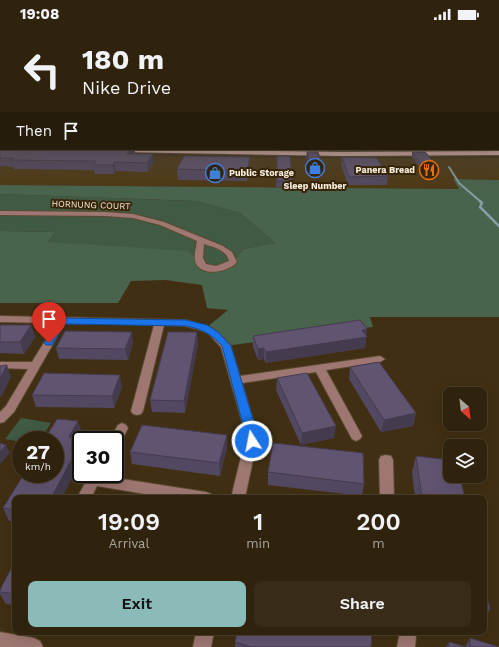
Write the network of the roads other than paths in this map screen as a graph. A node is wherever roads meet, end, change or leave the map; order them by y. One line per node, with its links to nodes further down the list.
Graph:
1 (116, 152): 2 (main road)
2 (499, 154)
3 (0, 213): 4 (street, HORNUNG COURT)
4 (201, 240): 4 (street, HORNUNG COURT)
5 (0, 319): 6 (street)
6 (62, 321): 7 (street); 10 (street)
7 (160, 322): 12 (street); 13 (street)
8 (380, 359): 11 (street)
9 (0, 365): 10 (street)
10 (36, 366): 14 (street)
11 (320, 368): 12 (street); 17 (street)
12 (236, 380): 23 (street)
13 (137, 411)
14 (0, 419)
15 (122, 428): 16 (street)
16 (120, 431)
17 (356, 436)
18 (386, 460): 24 (street)
19 (124, 482): 22 (street)
20 (92, 483): 21 (street)
21 (86, 495)
22 (190, 495)
23 (239, 495)
24 (387, 495)
25 (204, 635): 28 (street)
26 (0, 641): 27 (street)
27 (34, 647)
28 (202, 647)

